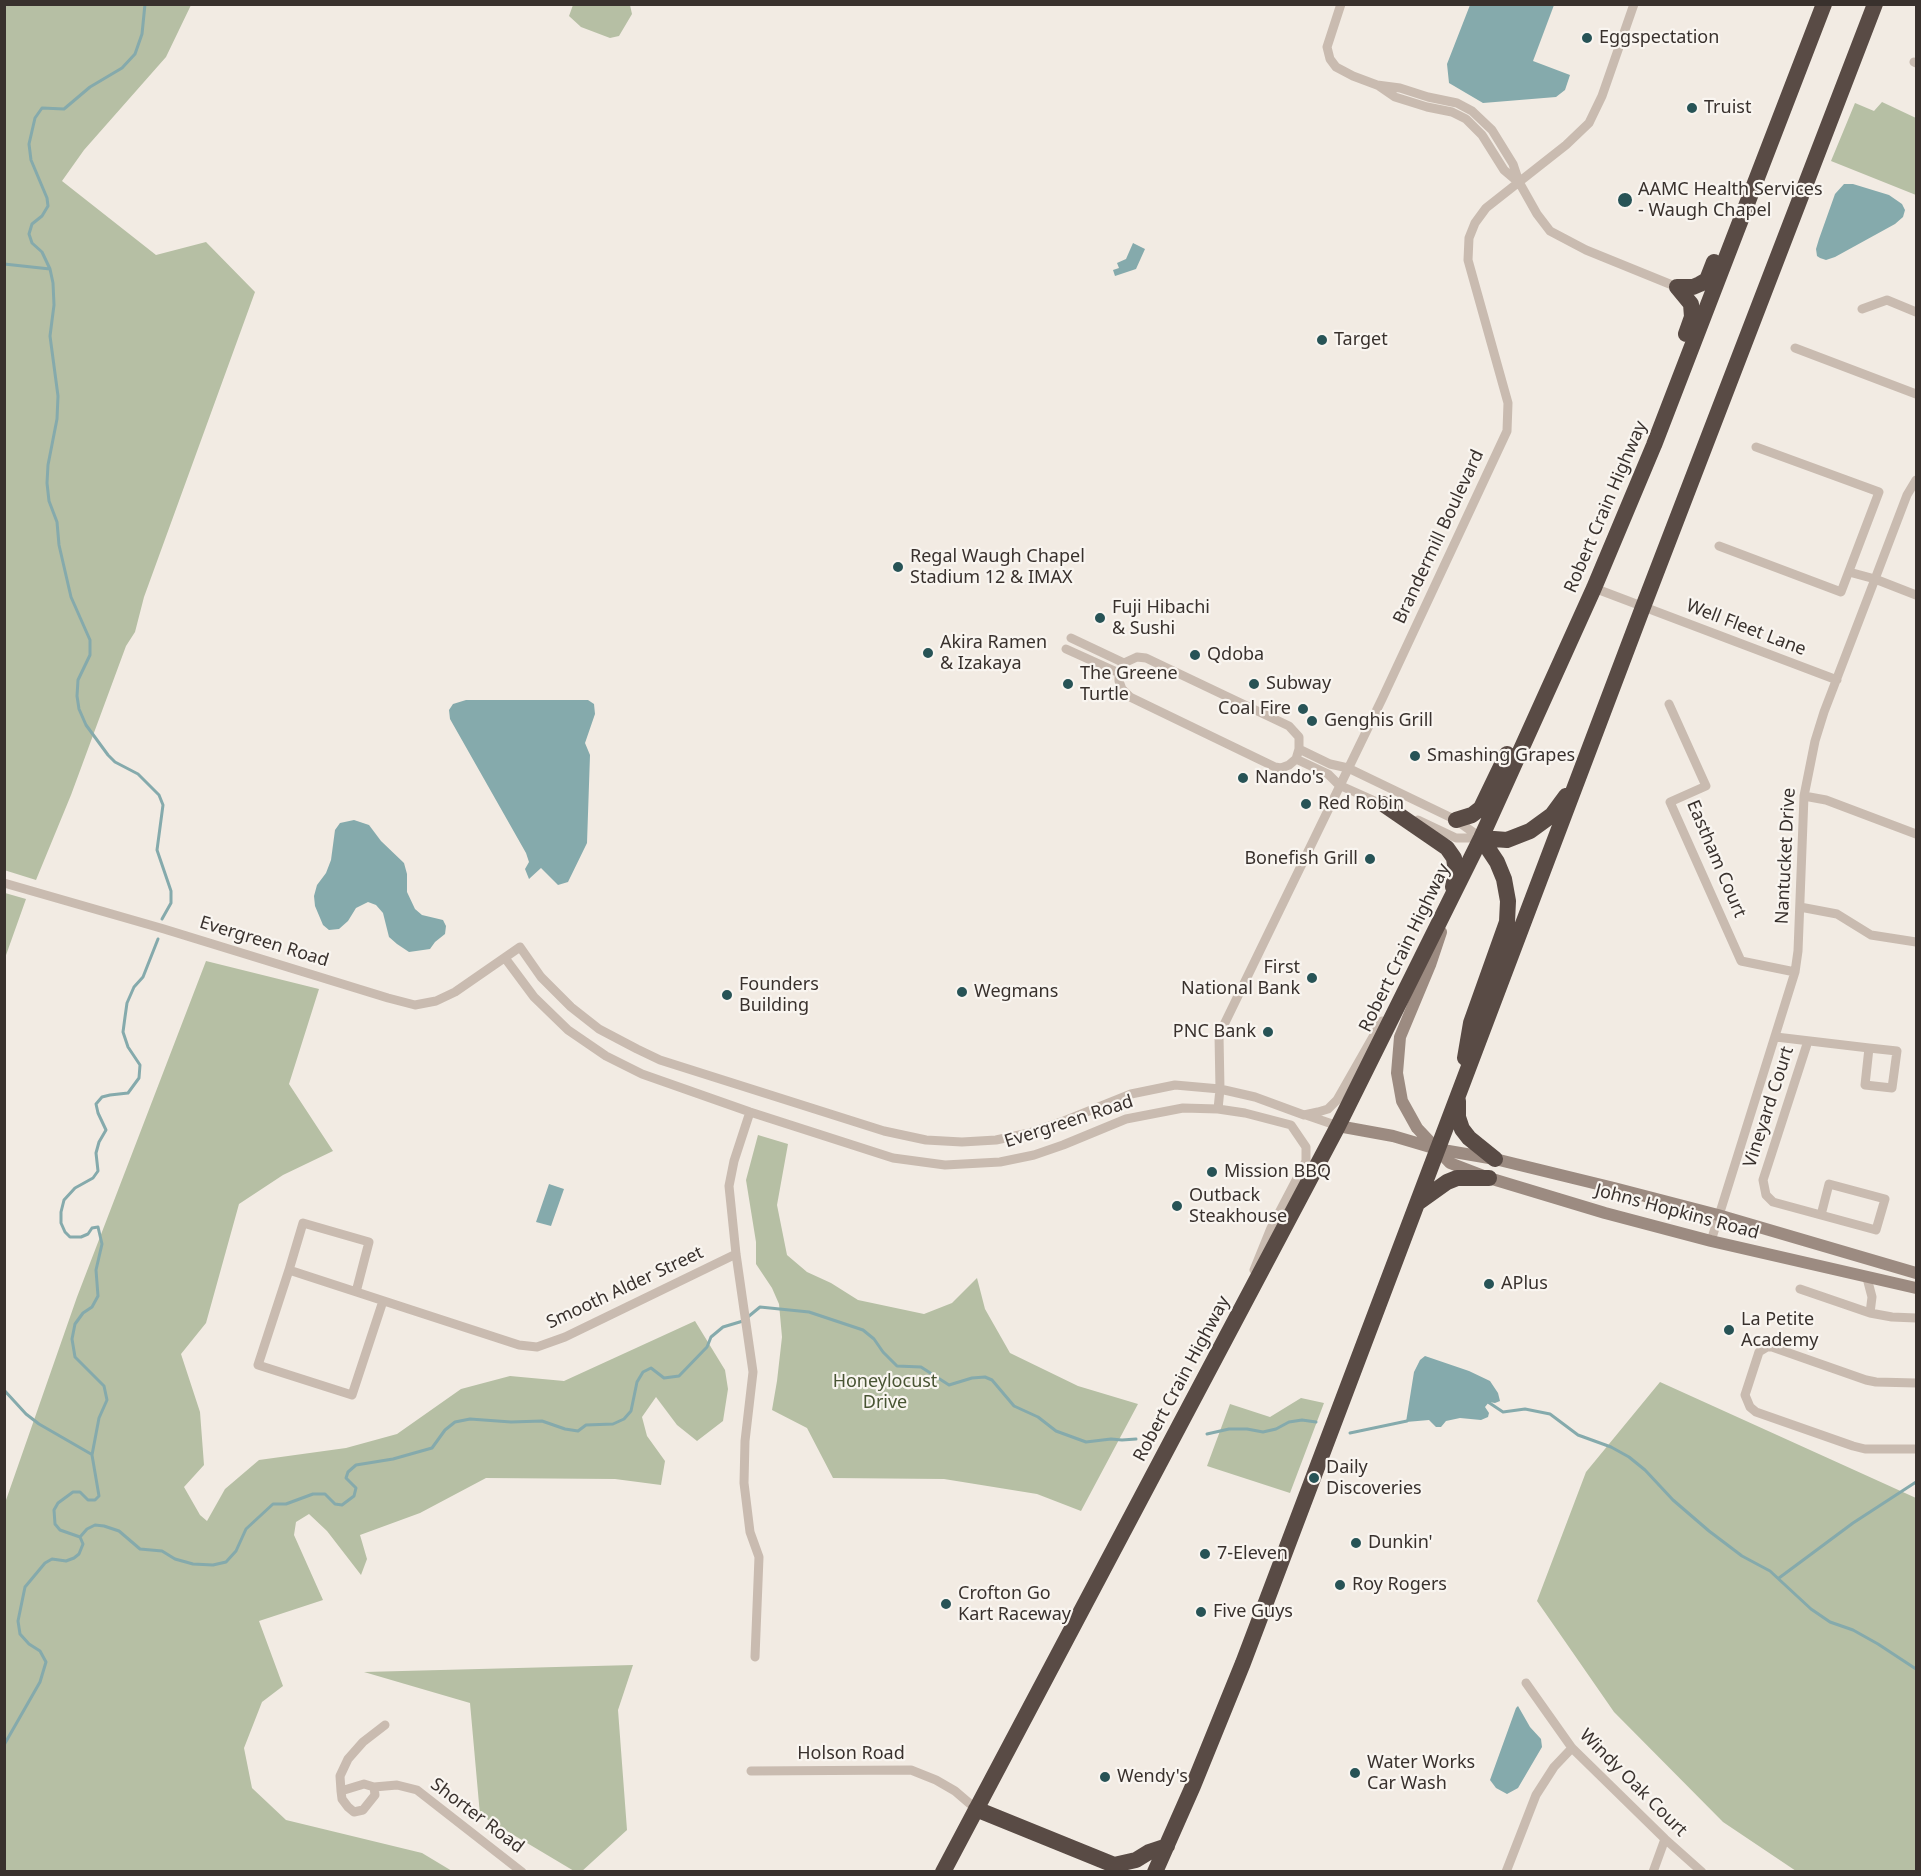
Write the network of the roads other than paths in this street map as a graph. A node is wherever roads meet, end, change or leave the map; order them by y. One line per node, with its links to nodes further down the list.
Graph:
1 (1341, 4): 6 (street)
2 (1634, 4): 6 (street, Brandermill Boulevard)
3 (1824, 4): 5 (highway, Robert Crain Highway)
4 (1875, 4): 20 (highway)
5 (1790, 96): 7 (highway); 12 (highway, Robert Crain Highway)
6 (1519, 182): 7 (street); 29 (street, Brandermill Boulevard)
7 (1677, 287): 12 (highway)
8 (1862, 309): 9 (street)
9 (1917, 312)
10 (1795, 348): 11 (street)
11 (1917, 394)
12 (1654, 445): 18 (highway, Robert Crain Highway)
13 (1756, 447): 16 (street)
14 (1917, 480): 17 (street, Nantucket Drive)
15 (1719, 546): 16 (street)
16 (1849, 572): 17 (street)
17 (1875, 579): 19 (street); 26 (street, Nantucket Drive)
18 (1594, 588): 20 (street, Well Fleet Lane); 22 (highway, Robert Crain Highway)
19 (1917, 595)
20 (1643, 607): 26 (street, Well Fleet Lane); 30 (highway)
21 (1071, 638): 24 (street)
22 (1572, 638): 34 (highway); 36 (highway, Robert Crain Highway)
23 (1066, 649): 25 (street)
24 (1124, 663): 25 (street); 28 (street)
25 (1119, 673): 28 (street)
26 (1837, 680): 32 (street, Nantucket Drive)
27 (1669, 704): 43 (street, Eastham Court)
28 (1297, 754): 29 (street); 31 (street)
29 (1348, 768): 31 (street, Brandermill Boulevard); 34 (street)
30 (1579, 778): 36 (highway); 48 (highway)
31 (1339, 784): 33 (street); 47 (street, Brandermill Boulevard)
32 (1804, 796): 35 (street); 39 (street, Nantucket Drive)
33 (1383, 804): 36 (street); 38 (highway)
34 (1456, 820): 36 (street)
35 (1917, 834)
36 (1481, 838): 38 (highway, Robert Crain Highway); 48 (highway)
37 (4, 883): 42 (street, Evergreen Road)
38 (1450, 902): 41 (highway, Robert Crain Highway); 53 (street, Johns Hopkins Road)
39 (1800, 907): 40 (street); 43 (street, Nantucket Drive)
40 (1917, 942)
41 (1430, 945): 51 (street); 52 (highway, Robert Crain Highway)
42 (505, 958): 47 (street, Evergreen Road); 50 (street, Evergreen Road)
43 (1795, 972): 44 (street, Nantucket Drive)
44 (1776, 1037): 45 (street); 57 (street, Nantucket Drive)
45 (1808, 1041): 46 (street); 58 (street, Vineyard Court)
46 (1869, 1048): 46 (street)
47 (1220, 1089): 49 (street, Brandermill Boulevard); 51 (street, Evergreen Road)
48 (1458, 1097): 53 (highway); 54 (highway)
49 (1218, 1109): 50 (street, Evergreen Road); 70 (street, Evergreen Road)
50 (750, 1112): 60 (street)
51 (1305, 1115): 52 (street, Evergreen Road)
52 (1338, 1126): 53 (street, Johns Hopkins Road); 70 (highway, Robert Crain Highway)
53 (1437, 1149): 54 (street, Johns Hopkins Road); 55 (street, Johns Hopkins Road); 56 (highway)
54 (1495, 1159): 57 (street, Johns Hopkins Road)
55 (1489, 1178): 56 (highway); 59 (street, Johns Hopkins Road)
56 (1419, 1202): 82 (highway)
57 (1718, 1215): 59 (street, Nantucket Drive); 62 (street, Johns Hopkins Road)
58 (1821, 1215): 58 (street, Vineyard Court)
59 (1711, 1241): 63 (street, Johns Hopkins Road)
60 (735, 1254): 67 (street, Smooth Alder Street); 73 (street)
61 (289, 1270): 66 (street, Smooth Alder Street); 66 (street); 67 (street)
62 (1917, 1273)
63 (1867, 1278): 64 (street, Johns Hopkins Road); 68 (street)
64 (1917, 1288)
65 (1800, 1289): 68 (street)
66 (356, 1292): 67 (street, Smooth Alder Street)
67 (383, 1301)
68 (1870, 1313): 69 (street)
69 (1917, 1318)
70 (1228, 1333): 80 (highway, Robert Crain Highway)
71 (1917, 1383): 72 (street)
72 (1917, 1449)
73 (755, 1657)
74 (1526, 1683): 76 (street, Windy Oak Court)
75 (385, 1725): 79 (street)
76 (1572, 1748): 81 (street, Windy Oak Court); 87 (street)
77 (751, 1771): 80 (street, Holson Road)
78 (374, 1787): 79 (street, Shorter Road); 79 (street); 84 (street, Shorter Road)
79 (340, 1791)
80 (976, 1809): 83 (highway); 85 (highway, Robert Crain Highway)
81 (1665, 1839): 88 (street); 89 (street, Windy Oak Court)
82 (1167, 1846): 83 (highway); 86 (highway)
83 (1116, 1868)
84 (522, 1872)
85 (943, 1872)
86 (1155, 1872)
87 (1506, 1872)
88 (1653, 1872)
89 (1702, 1872)

